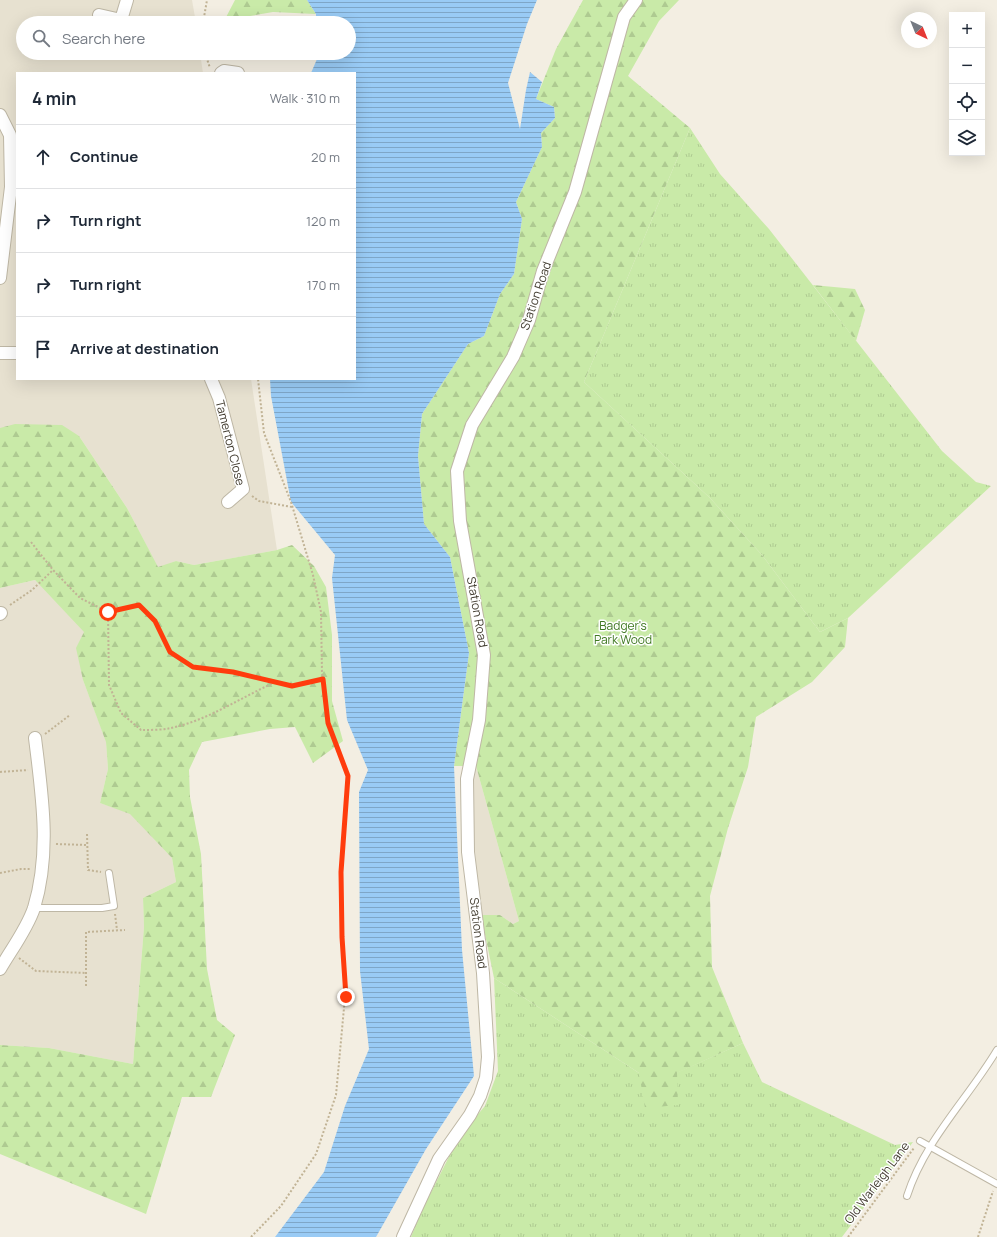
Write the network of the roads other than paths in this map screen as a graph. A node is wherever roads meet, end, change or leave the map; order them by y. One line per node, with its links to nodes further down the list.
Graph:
1 (126, 0): 5 (street)
2 (636, 0): 22 (street, Station Road)
3 (99, 15): 4 (street)
4 (103, 16)
5 (122, 16)
6 (0, 115): 7 (street)
7 (12, 227): 8 (street)
8 (0, 278)
9 (0, 353): 10 (street)
10 (16, 353)
11 (211, 380): 12 (street, Tamerton Close)
12 (228, 502)
13 (35, 738): 15 (street)
14 (109, 873): 15 (lane)
15 (34, 908): 16 (street)
16 (0, 969)
17 (997, 1050): 19 (lane)
18 (920, 1141): 19 (lane)
19 (929, 1146): 20 (lane); 21 (lane)
20 (996, 1184)
21 (908, 1196)
22 (403, 1237)

